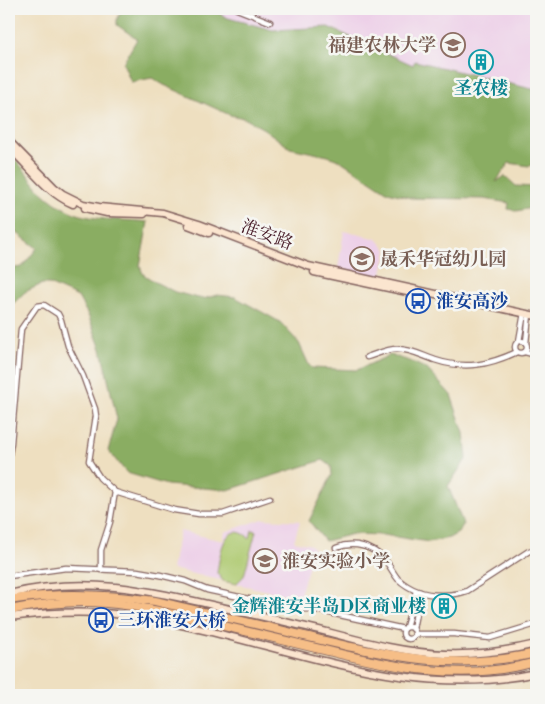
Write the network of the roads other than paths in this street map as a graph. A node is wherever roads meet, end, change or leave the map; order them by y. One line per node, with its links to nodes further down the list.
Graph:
1 (237, 9): 2 (street)
2 (270, 22)
3 (9, 141): 5 (main road, 淮安路)
4 (9, 148): 5 (main road, 淮安路)
5 (530, 316): 6 (street); 7 (street)
6 (519, 341): 7 (street); 8 (street)
7 (526, 343): 9 (street)
8 (517, 352): 9 (street); 11 (street)
9 (525, 352): 10 (street)
10 (536, 355)
11 (367, 356)
12 (9, 455): 13 (street)
13 (115, 492): 14 (street); 17 (street)
14 (270, 498)
15 (336, 548): 19 (street)
16 (536, 549): 19 (street)
17 (101, 570): 18 (street); 22 (street)
18 (9, 576)
19 (418, 592): 27 (street); 28 (street)
20 (9, 594): 24 (main road)
21 (9, 600): 32 (highway)
22 (261, 602): 24 (street); 27 (street)
23 (9, 610): 33 (highway)
24 (259, 616): 31 (main road)
25 (9, 617): 34 (main road)
26 (536, 624): 28 (street)
27 (405, 628): 28 (street); 29 (street)
28 (414, 631): 29 (street)
29 (408, 638): 31 (street)
30 (536, 644): 31 (main road)
31 (405, 652)
32 (536, 653)
33 (536, 662)
34 (536, 673)

